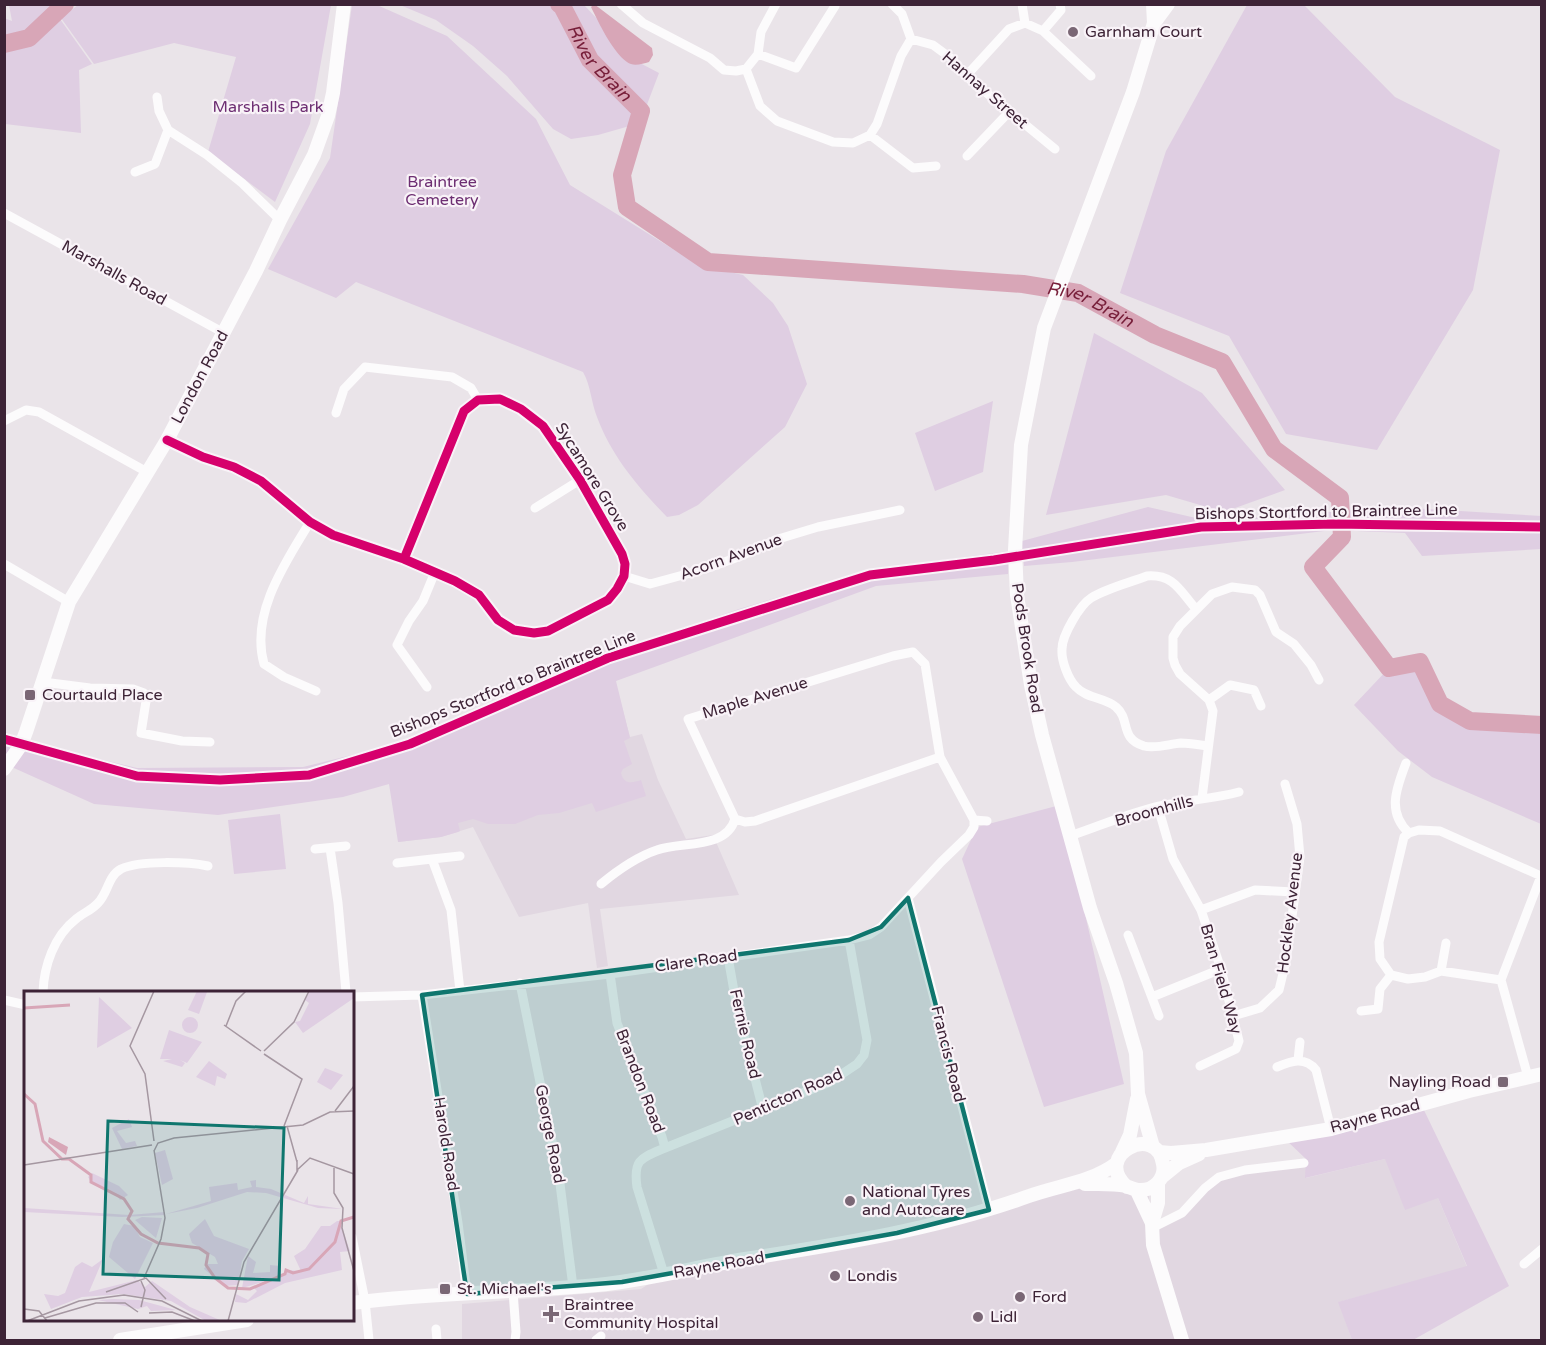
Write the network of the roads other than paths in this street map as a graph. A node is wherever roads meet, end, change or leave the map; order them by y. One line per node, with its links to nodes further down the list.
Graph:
1 (344, 4): 27 (main road, London Road)
2 (621, 4): 15 (street)
3 (892, 4): 13 (street)
4 (1022, 4): 10 (street)
5 (1059, 4): 12 (street)
6 (1153, 4): 11 (main road)
7 (1168, 4): 11 (main road)
8 (776, 5): 14 (street)
9 (835, 6): 14 (street)
10 (1025, 23): 12 (street); 17 (street)
11 (1154, 23): 63 (main road, Pods Brook Road)
12 (1042, 31): 16 (street)
13 (911, 39): 17 (street, Hannay Street); 21 (street)
14 (758, 54): 15 (street)
15 (746, 69): 21 (street)
16 (1091, 75)
17 (966, 76): 19 (street, Hannay Street)
18 (157, 97): 20 (street)
19 (1010, 111): 22 (street, Hannay Street); 23 (street)
20 (168, 130): 25 (street); 27 (street)
21 (870, 135): 24 (street)
22 (1055, 149)
23 (968, 156)
24 (936, 166)
25 (135, 172)
26 (4, 213): 28 (street, Marshalls Road)
27 (280, 220): 28 (main road, London Road)
28 (224, 333): 32 (main road, London Road)
29 (478, 400): 30 (street); 34 (street, Sycamore Grove); 38 (street)
30 (336, 413)
31 (4, 421): 33 (street)
32 (167, 440): 33 (main road, London Road); 37 (street)
33 (147, 472): 42 (main road, London Road)
34 (580, 480): 35 (street); 41 (street, Sycamore Grove)
35 (535, 508)
36 (900, 510): 41 (street, Acorn Avenue)
37 (310, 522): 38 (street); 47 (street)
38 (404, 559): 40 (street)
39 (4, 564): 42 (street)
40 (435, 572): 41 (street); 46 (street)
41 (624, 576)
42 (69, 602): 45 (main road, London Road)
43 (1196, 609): 44 (street); 48 (street); 51 (street)
44 (1318, 681)
45 (43, 682): 50 (street); 54 (main road, London Road)
46 (427, 687)
47 (316, 691)
48 (1209, 700): 49 (street); 51 (street)
49 (1261, 706)
50 (210, 742)
51 (1208, 746): 57 (street)
52 (940, 756): 59 (street); 59 (street, Maple Avenue); 60 (street)
53 (1406, 763): 62 (street)
54 (4, 769)
55 (1285, 784): 73 (street, Hockley Avenue)
56 (1239, 792): 57 (street, Broomhills)
57 (1202, 798): 58 (street, Broomhills)
58 (1158, 807): 63 (street, Broomhills); 75 (street, Bran Field Way)
59 (735, 819): 72 (street)
60 (974, 820): 61 (street); 74 (street, Clare Road)
61 (987, 821)
62 (1409, 832): 71 (street); 83 (street)
63 (1070, 836): 102 (main road, Pods Brook Road)
64 (346, 846): 65 (street)
65 (330, 848): 66 (street); 88 (street)
66 (315, 849)
67 (204, 854): 87 (street)
68 (460, 856): 69 (street)
69 (432, 859): 70 (street); 86 (street)
70 (397, 862)
71 (1541, 876): 84 (street)
72 (601, 884)
73 (1294, 892): 75 (street); 96 (street, Hockley Avenue)
74 (908, 898): 77 (street, Clare Road); 113 (street, Francis Road)
75 (1201, 910): 80 (street, Bran Field Way)
76 (1128, 935): 91 (street)
77 (849, 940): 79 (street, Clare Road); 103 (street, Penticton Road)
78 (1446, 944): 81 (street)
79 (729, 957): 82 (street, Clare Road); 103 (street, Fernie Road)
80 (1221, 969): 91 (street); 96 (street, Bran Field Way)
81 (1441, 971): 83 (street); 84 (street)
82 (610, 974): 85 (street, Clare Road); 105 (street, Brandon Road)
83 (1391, 975): 94 (street)
84 (1501, 980): 101 (street)
85 (520, 983): 86 (street, Clare Road); 119 (street, George Road)
86 (460, 990): 89 (street, Clare Road)
87 (44, 991)
88 (346, 991)
89 (422, 995): 90 (street, Clare Road); 121 (street, Harold Road)
90 (354, 997)
91 (1152, 997): 95 (street)
92 (4, 1000): 93 (street)
93 (24, 1005)
94 (1360, 1011)
95 (1159, 1016)
96 (1233, 1016): 99 (street, Bran Field Way)
97 (1300, 1042): 98 (street)
98 (1298, 1060): 100 (street); 104 (street)
99 (1200, 1066)
100 (1277, 1067)
101 (1535, 1076): 104 (main road, Rayne Road)
102 (1138, 1094): 106 (main road); 108 (main road)
103 (763, 1110): 105 (street, Penticton Road)
104 (1331, 1129): 107 (main road, Rayne Road)
105 (665, 1148): 118 (street, Brandon Road)
106 (1156, 1150): 107 (main road, Rayne Road); 108 (main road, Rayne Road); 110 (main road)
107 (1206, 1150): 110 (main road, Rayne Road)
108 (1120, 1158): 111 (main road, Rayne Road); 112 (main road)
109 (1304, 1163): 114 (street)
110 (1161, 1179): 112 (main road, Rayne Road); 114 (main road)
111 (1078, 1183): 112 (main road, Rayne Road); 113 (main road, Rayne Road)
112 (1132, 1189): 114 (main road)
113 (988, 1210): 118 (main road, Rayne Road)
114 (1152, 1226): 130 (main road)
115 (1542, 1249): 117 (street)
116 (354, 1256): 122 (street)
117 (1524, 1264)
118 (664, 1274): 119 (main road, Rayne Road)
119 (573, 1287): 120 (main road, Rayne Road)
120 (513, 1291): 121 (main road, Rayne Road); 129 (street)
121 (467, 1294): 122 (main road, Rayne Road)
122 (359, 1302): 127 (street)
123 (242, 1321): 125 (main road)
124 (436, 1329): 128 (street)
125 (148, 1339): 126 (main road)
126 (120, 1341)
127 (369, 1341)
128 (437, 1341)
129 (515, 1341)
130 (1182, 1341)

